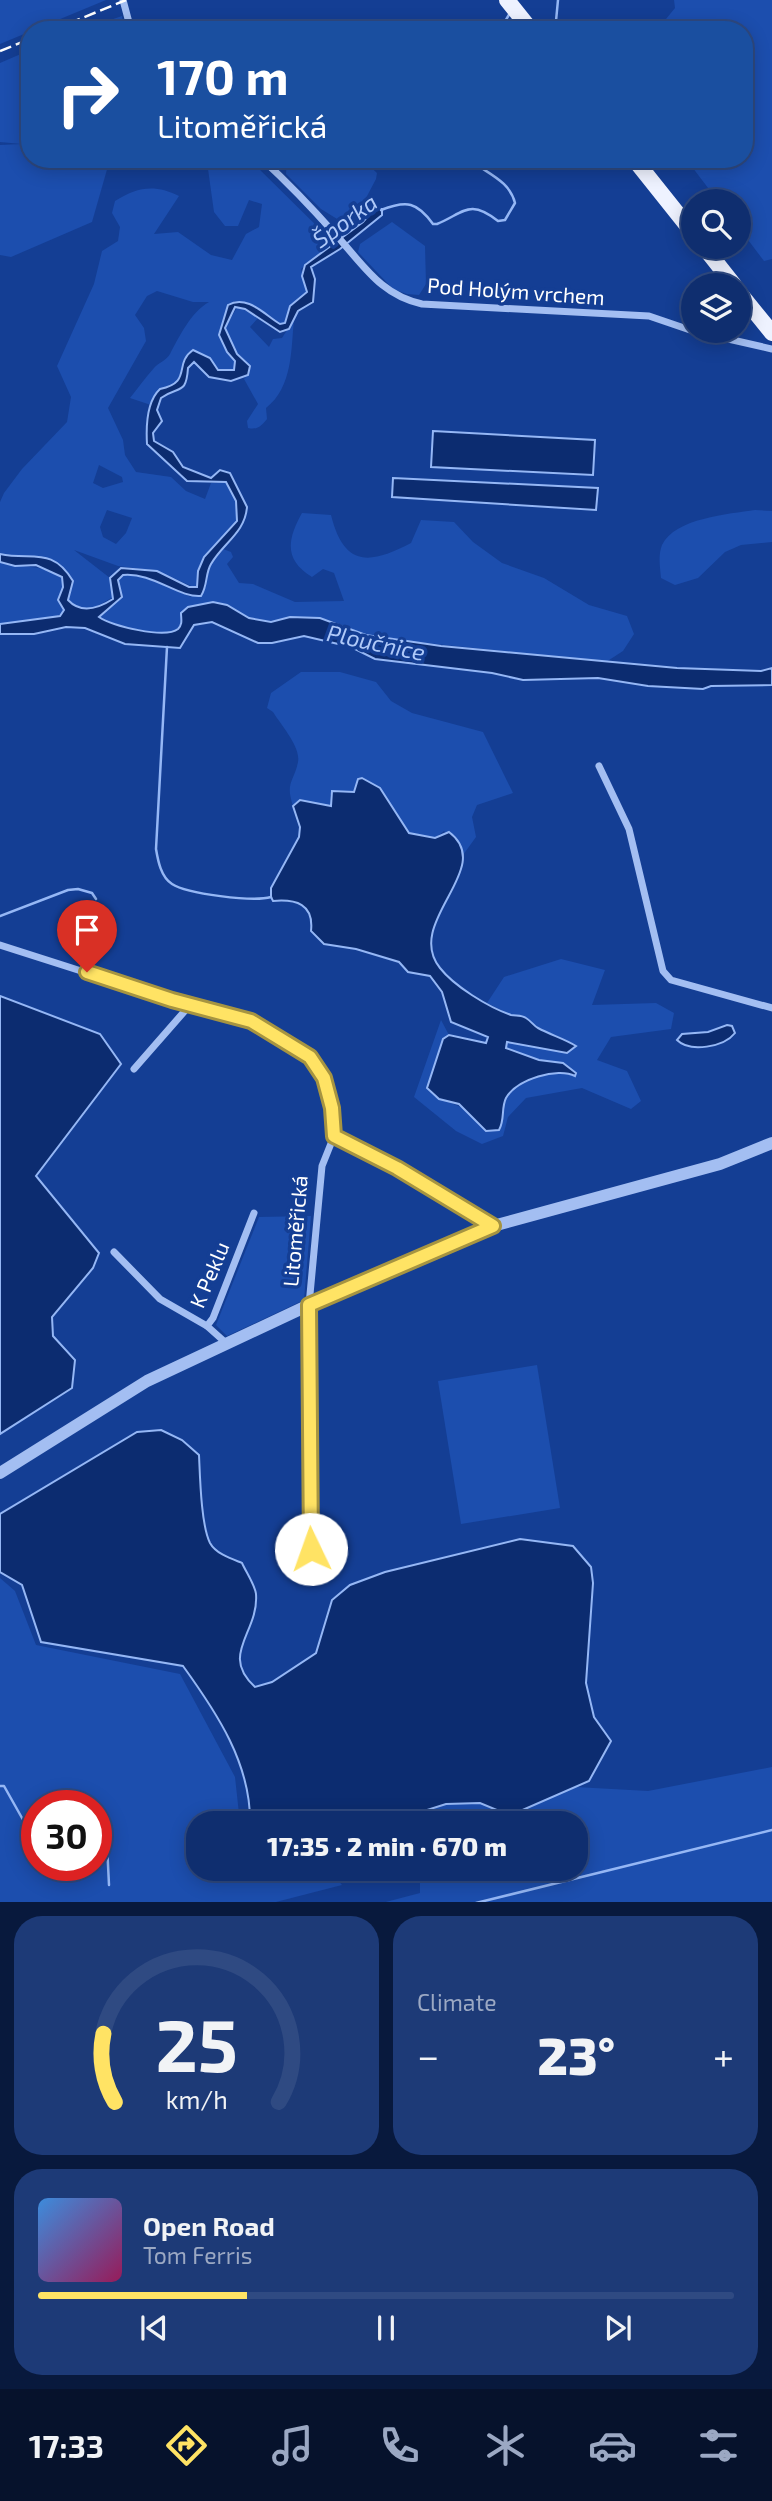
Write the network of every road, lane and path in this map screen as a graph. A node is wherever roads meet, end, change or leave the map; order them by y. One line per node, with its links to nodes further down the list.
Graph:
1 (123, 0): 3 (street)
2 (507, 0): 4 (main road)
3 (129, 21)
4 (524, 21)
5 (271, 168): 11 (street, Pod Holým vrchem)
6 (641, 168): 7 (main road)
7 (681, 218)
8 (713, 259): 9 (main road)
9 (725, 273)
10 (751, 307): 12 (main road)
11 (681, 327)
12 (772, 333)
13 (746, 343): 14 (street, Pod Holým vrchem)
14 (772, 349)
15 (599, 766): 18 (street)
16 (0, 945): 17 (street)
17 (190, 1005): 19 (street); 20 (street)
18 (772, 1008)
19 (134, 1069)
20 (334, 1136): 23 (street); 25 (street, Litoměřická)
21 (772, 1143): 23 (street, Litoměřická)
22 (254, 1213): 26 (street, K Peklu)
23 (493, 1226): 25 (street, Litoměřická)
24 (114, 1252): 26 (street)
25 (309, 1305): 27 (street, Litoměřická); 29 (street, Litoměřická)
26 (207, 1326): 27 (street, K Peklu)
27 (226, 1343): 28 (street, Litoměřická)
28 (0, 1473)
29 (311, 1549)

